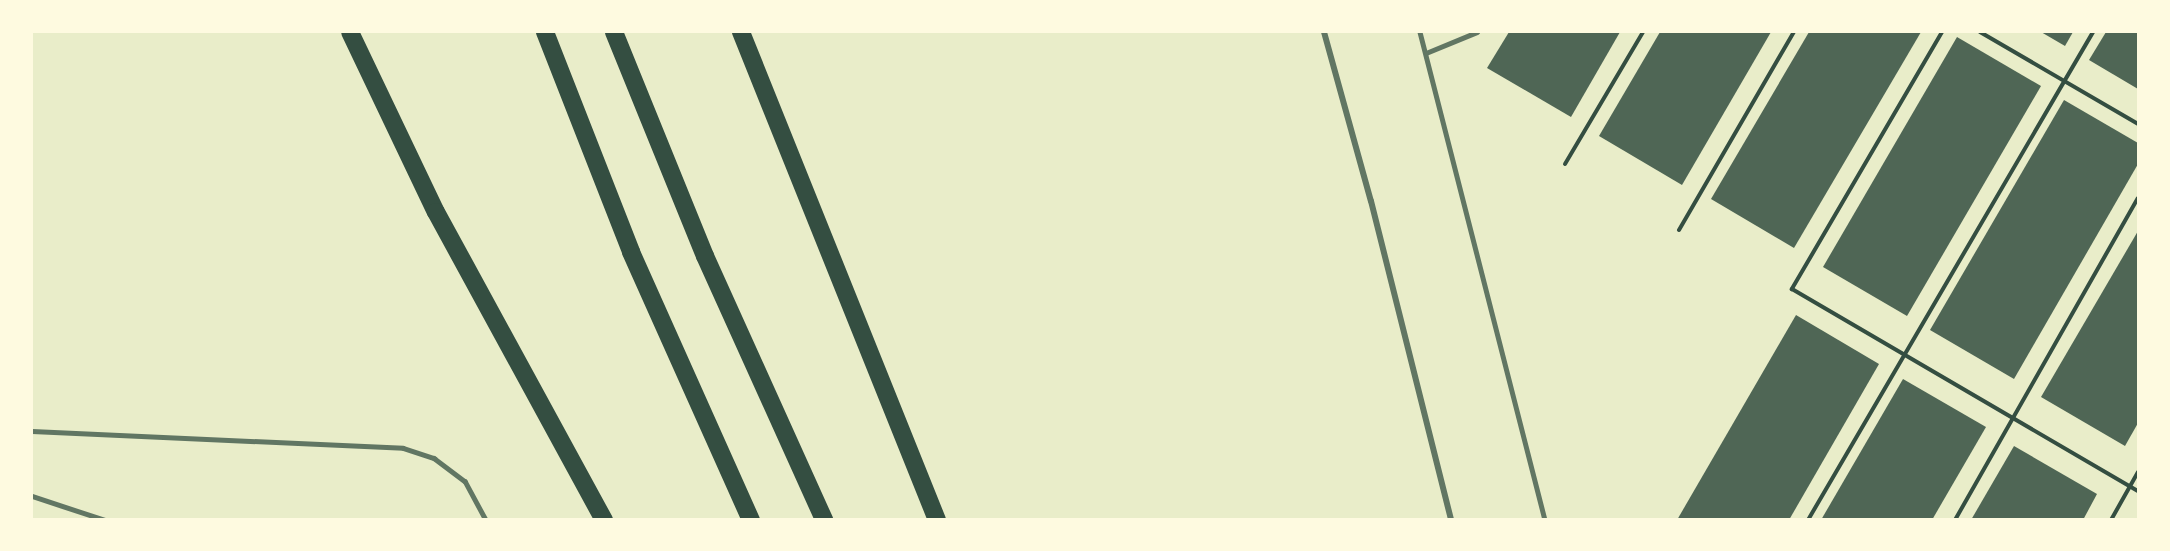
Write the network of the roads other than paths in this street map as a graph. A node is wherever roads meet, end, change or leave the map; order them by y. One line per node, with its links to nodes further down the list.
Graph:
1 (350, 32): 13 (highway)
2 (545, 32): 14 (highway)
3 (614, 32): 15 (highway)
4 (741, 32): 16 (highway)
5 (1324, 32): 17 (street)
6 (1420, 32): 8 (lane)
7 (1478, 32): 8 (lane)
8 (1426, 53): 18 (lane)
9 (32, 431): 12 (lane)
10 (32, 496): 11 (lane)
11 (105, 519)
12 (486, 519)
13 (604, 519)
14 (751, 519)
15 (824, 519)
16 (937, 519)
17 (1451, 519)
18 (1545, 519)

